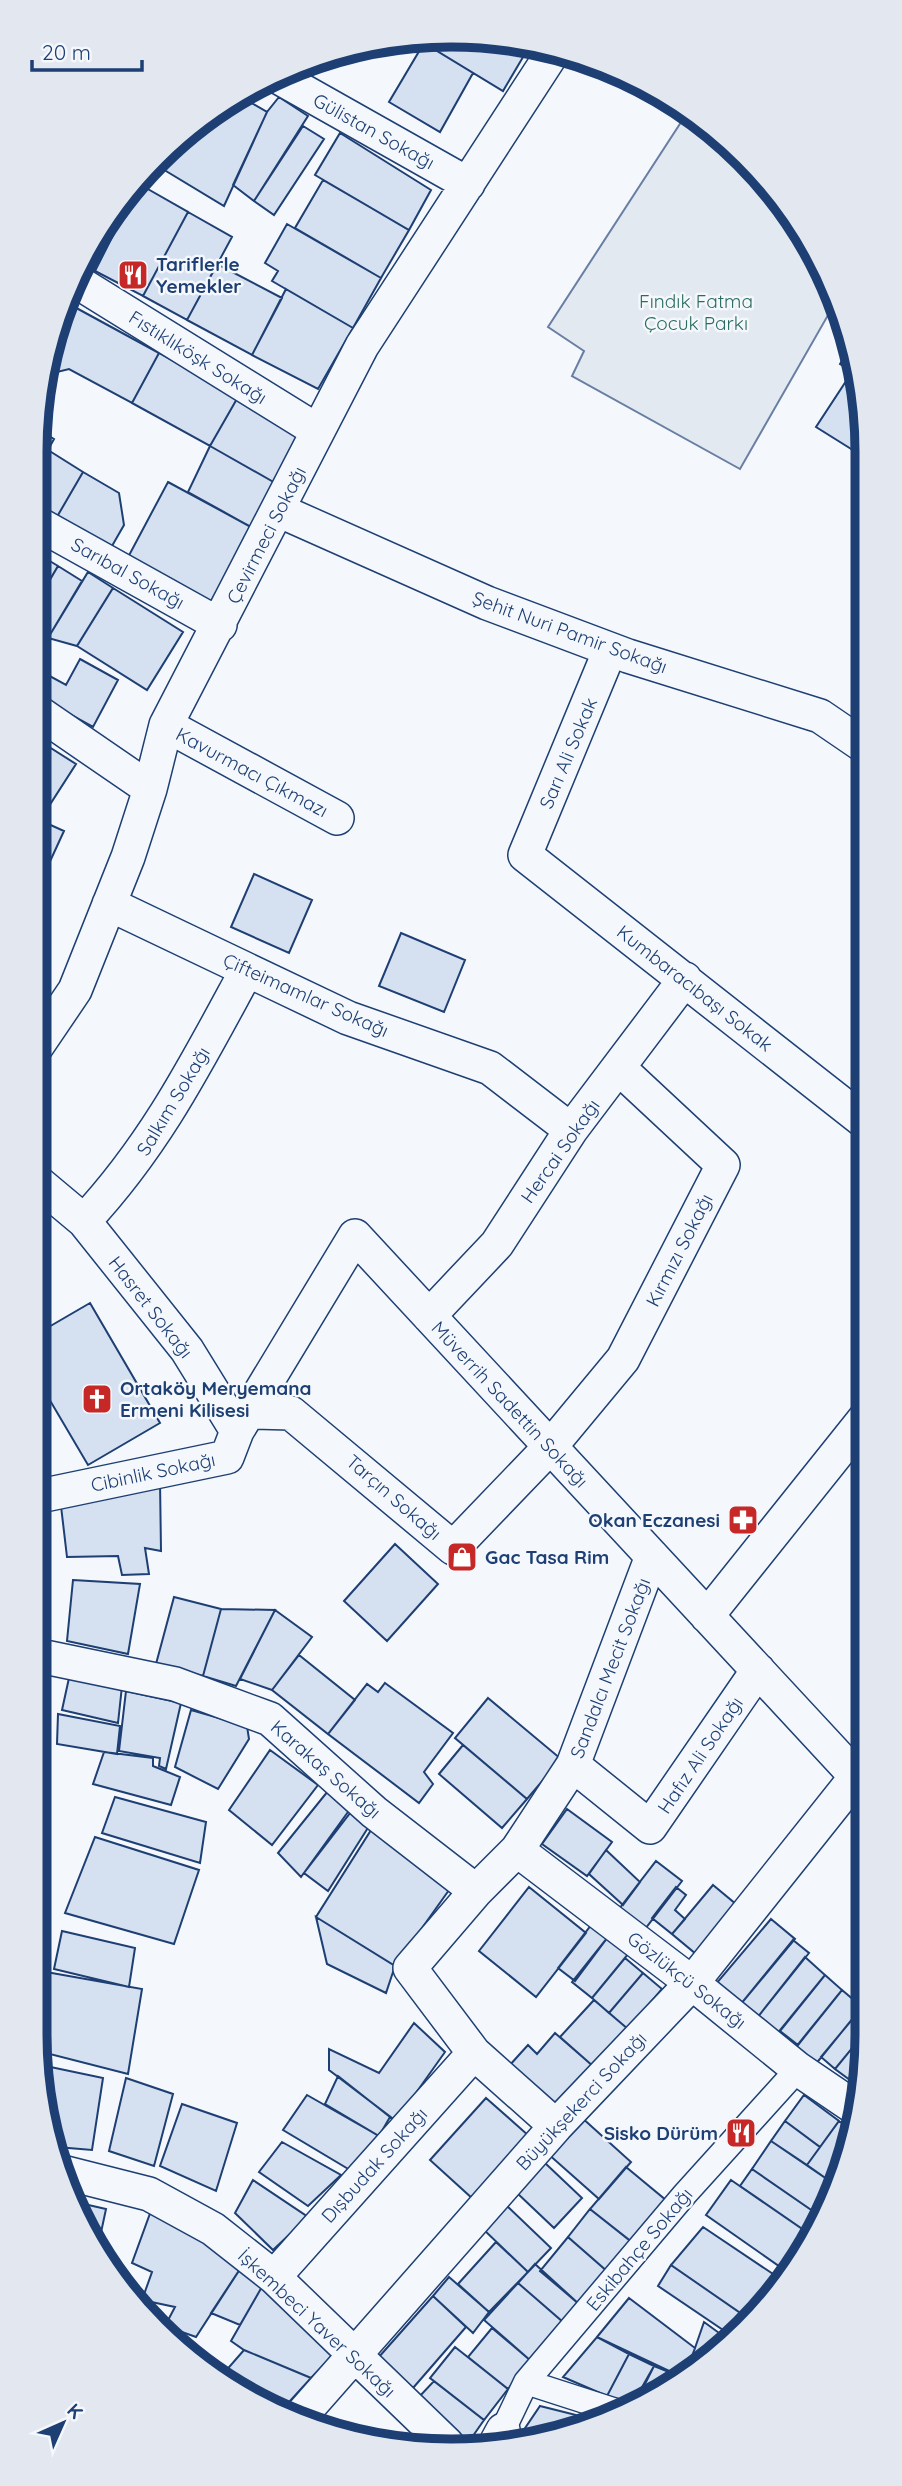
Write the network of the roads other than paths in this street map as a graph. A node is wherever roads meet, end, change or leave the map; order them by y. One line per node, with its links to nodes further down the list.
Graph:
1 (548, 59): 3 (street, Çevirmeci Sokağı)
2 (287, 82): 3 (street, Gülistan Sokağı)
3 (468, 184): 5 (street, Çevirmeci Sokağı)
4 (83, 285): 5 (street, Fıstıklıköşk Sokağı)
5 (318, 431): 6 (street, Çevirmeci Sokağı)
6 (278, 510): 8 (street, Çevirmeci Sokağı); 9 (street, Şehit Nuri Pamir Sokağı)
7 (47, 529): 8 (street, Sarıbal Sokağı)
8 (220, 625): 11 (street, Çevirmeci Sokağı)
9 (610, 650): 12 (street, Şehit Nuri Pamir Sokağı); 15 (street, Sarı Ali Sokak)
10 (47, 718): 13 (street)
11 (166, 725): 13 (street, Çevirmeci Sokağı); 14 (street, Kavurmacı Çıkmazı)
12 (855, 740)
13 (150, 789): 16 (street, Çevirmeci Sokağı)
14 (337, 818)
15 (525, 855): 18 (street, Kumbaracıbaşı Sokak)
16 (109, 904): 17 (street, Çifteimamlar Sokağı); 19 (street, Çevirmeci Sokağı)
17 (247, 970): 22 (street, Çifteimamlar Sokağı); 24 (street, Salkım Sokağı)
18 (685, 979): 20 (street, Hercai Sokağı); 21 (street, Kumbaracıbaşı Sokak)
19 (47, 1031)
20 (620, 1069): 22 (street, Hercai Sokağı); 28 (street, Kırmızı Sokağı)
21 (855, 1114)
22 (571, 1130): 26 (street, Hercai Sokağı)
23 (47, 1190): 24 (street, Hasret Sokağı)
24 (84, 1221): 27 (street, Hasret Sokağı)
25 (355, 1236): 26 (street, Müverrih Sadettin Sokağı); 27 (street, Cibinlik Sokağı)
26 (429, 1316): 28 (street, Müverrih Sadettin Sokağı)
27 (243, 1422): 28 (street, Tarçın Sokağı); 30 (street, Cibinlik Sokağı)
28 (550, 1447): 31 (street, Müverrih Sadettin Sokağı)
29 (853, 1453): 32 (street)
30 (47, 1494)
31 (652, 1556): 32 (street, Müverrih Sadettin Sokağı); 35 (street, Sandalcı Mecit Sokağı)
32 (707, 1616): 34 (street, Müverrih Sadettin Sokağı)
33 (47, 1657): 39 (street, Karakaş Sokağı)
34 (758, 1670): 35 (street, Hafız Ali Sokağı); 36 (street, Müverrih Sadettin Sokağı)
35 (573, 1765): 38 (street, Sandalcı Mecit Sokağı)
36 (855, 1775)
37 (855, 1789): 40 (street, Büyükşekerci Sokağı)
38 (517, 1850): 39 (street, Sandalcı Mecit Sokağı); 40 (street, Gözlükçü Sokağı)
39 (475, 1891): 41 (street, Sandalcı Mecit Sokağı)
40 (692, 1983): 42 (street, Gözlükçü Sokağı); 44 (street, Büyükşekerci Sokağı)
41 (474, 2053): 44 (street, Sandalcı Mecit Sokağı); 46 (street, Dışbudak Sokağı)
42 (798, 2069): 43 (street, Gözlükçü Sokağı); 48 (street, Eskibahçe Sokağı)
43 (849, 2103)
44 (556, 2126): 47 (street, Büyükşekerci Sokağı)
45 (72, 2175): 46 (street, İşkembeci Yaver Sokağı)
46 (274, 2277): 47 (street, İşkembeci Yaver Sokağı)
47 (352, 2356): 50 (street, Büyükşekerci Sokağı); 52 (street, İşkembeci Yaver Sokağı)
48 (526, 2382): 49 (street); 51 (street, Eskibahçe Sokağı)
49 (606, 2408)
50 (305, 2411)
51 (500, 2435)
52 (441, 2439)

